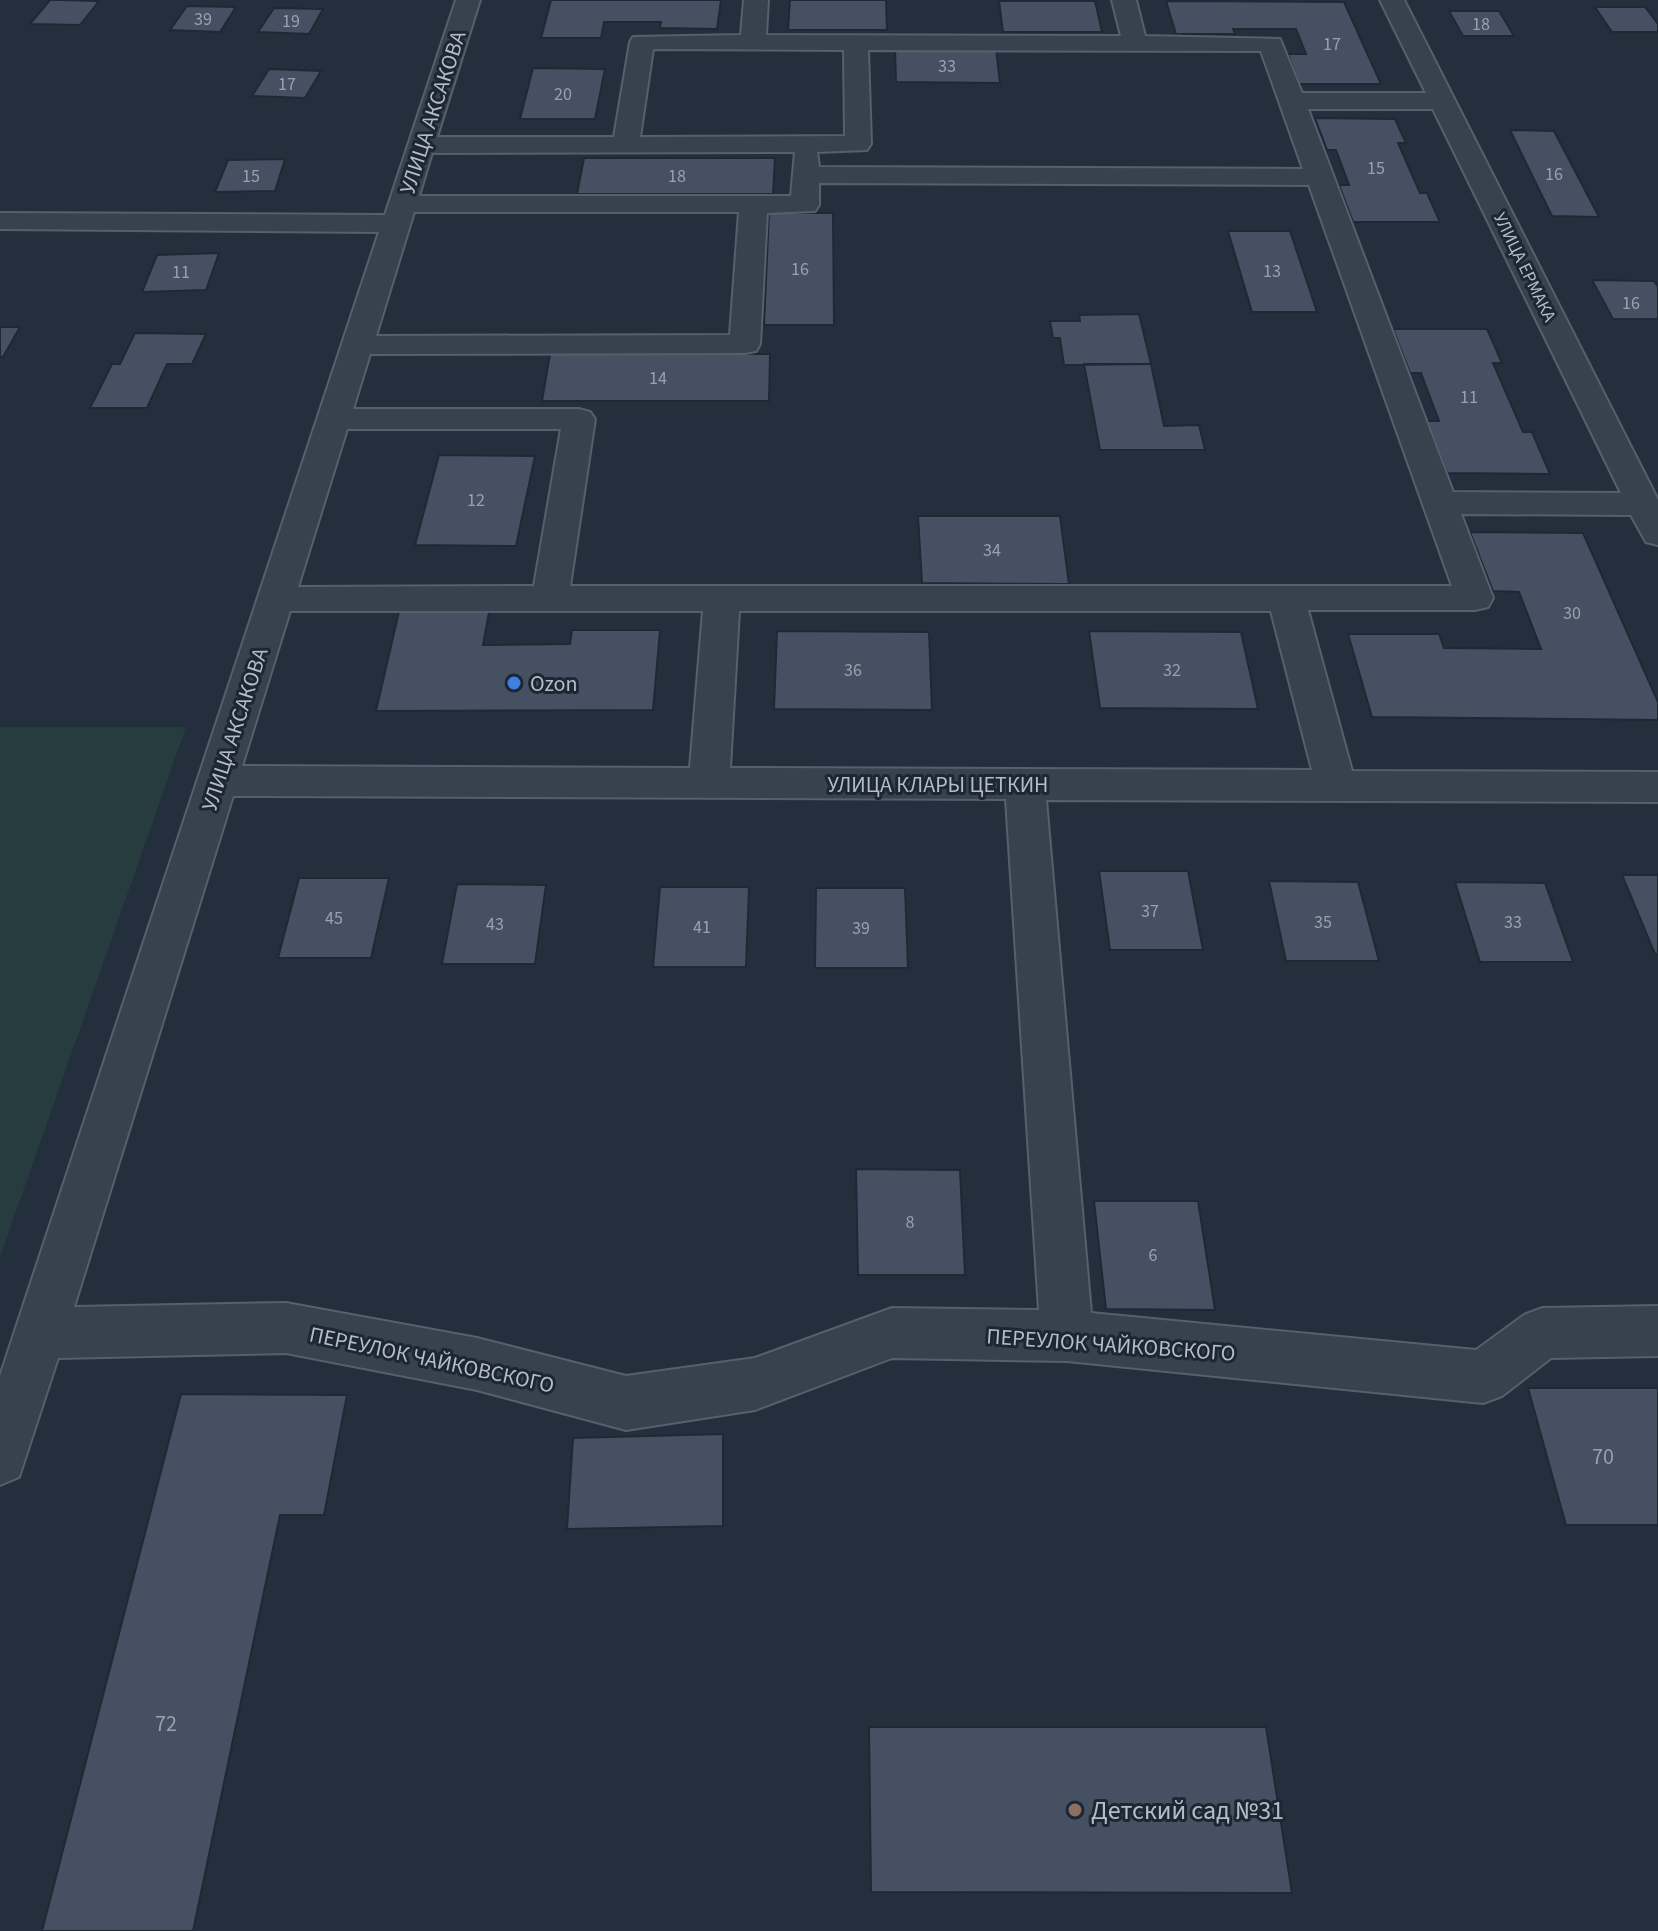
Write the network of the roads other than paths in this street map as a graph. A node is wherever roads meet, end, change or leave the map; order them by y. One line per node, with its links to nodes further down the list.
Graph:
1 (468, 0): 12 (street, УЛИЦА АКСАКОВА)
2 (756, 0): 5 (street)
3 (1124, 0): 7 (street)
4 (1392, 0): 9 (street, УЛИЦА ЕРМАКА)
5 (753, 42): 6 (street); 10 (street)
6 (856, 42): 7 (street); 11 (street)
7 (1135, 43): 8 (street)
8 (1292, 101): 9 (street); 14 (street)
9 (1443, 101): 21 (street, УЛИЦА ЕРМАКА)
10 (626, 144): 11 (street); 12 (street)
11 (806, 144): 13 (street)
12 (422, 145): 16 (street, УЛИЦА АКСАКОВА)
13 (806, 175): 14 (street); 15 (street)
14 (1320, 177): 20 (street)
15 (753, 204): 16 (street); 18 (street)
16 (399, 214): 17 (street); 18 (street, УЛИЦА АКСАКОВА)
17 (0, 221)
18 (357, 345): 19 (street, УЛИЦА АКСАКОВА)
19 (333, 419): 23 (street, УЛИЦА АКСАКОВА); 24 (street)
20 (1440, 503): 21 (street); 22 (street)
21 (1650, 519)
22 (1286, 598): 25 (street); 29 (street)
23 (276, 599): 24 (street); 26 (street, УЛИЦА АКСАКОВА)
24 (550, 599): 25 (street)
25 (722, 599): 27 (street)
26 (217, 781): 27 (street, УЛИЦА КЛАРЫ ЦЕТКИН); 32 (street, УЛИЦА АКСАКОВА)
27 (709, 783): 28 (street, УЛИЦА КЛАРЫ ЦЕТКИН)
28 (1025, 784): 29 (street, УЛИЦА КЛАРЫ ЦЕТКИН); 33 (street)
29 (1336, 785): 30 (street, УЛИЦА КЛАРЫ ЦЕТКИН)
30 (1658, 787)
31 (1658, 1331): 33 (street, ПЕРЕУЛОК ЧАЙКОВСКОГО)
32 (40, 1333): 33 (street, ПЕРЕУЛОК ЧАЙКОВСКОГО); 34 (street, УЛИЦА АКСАКОВА)
33 (1067, 1336)
34 (0, 1458)

